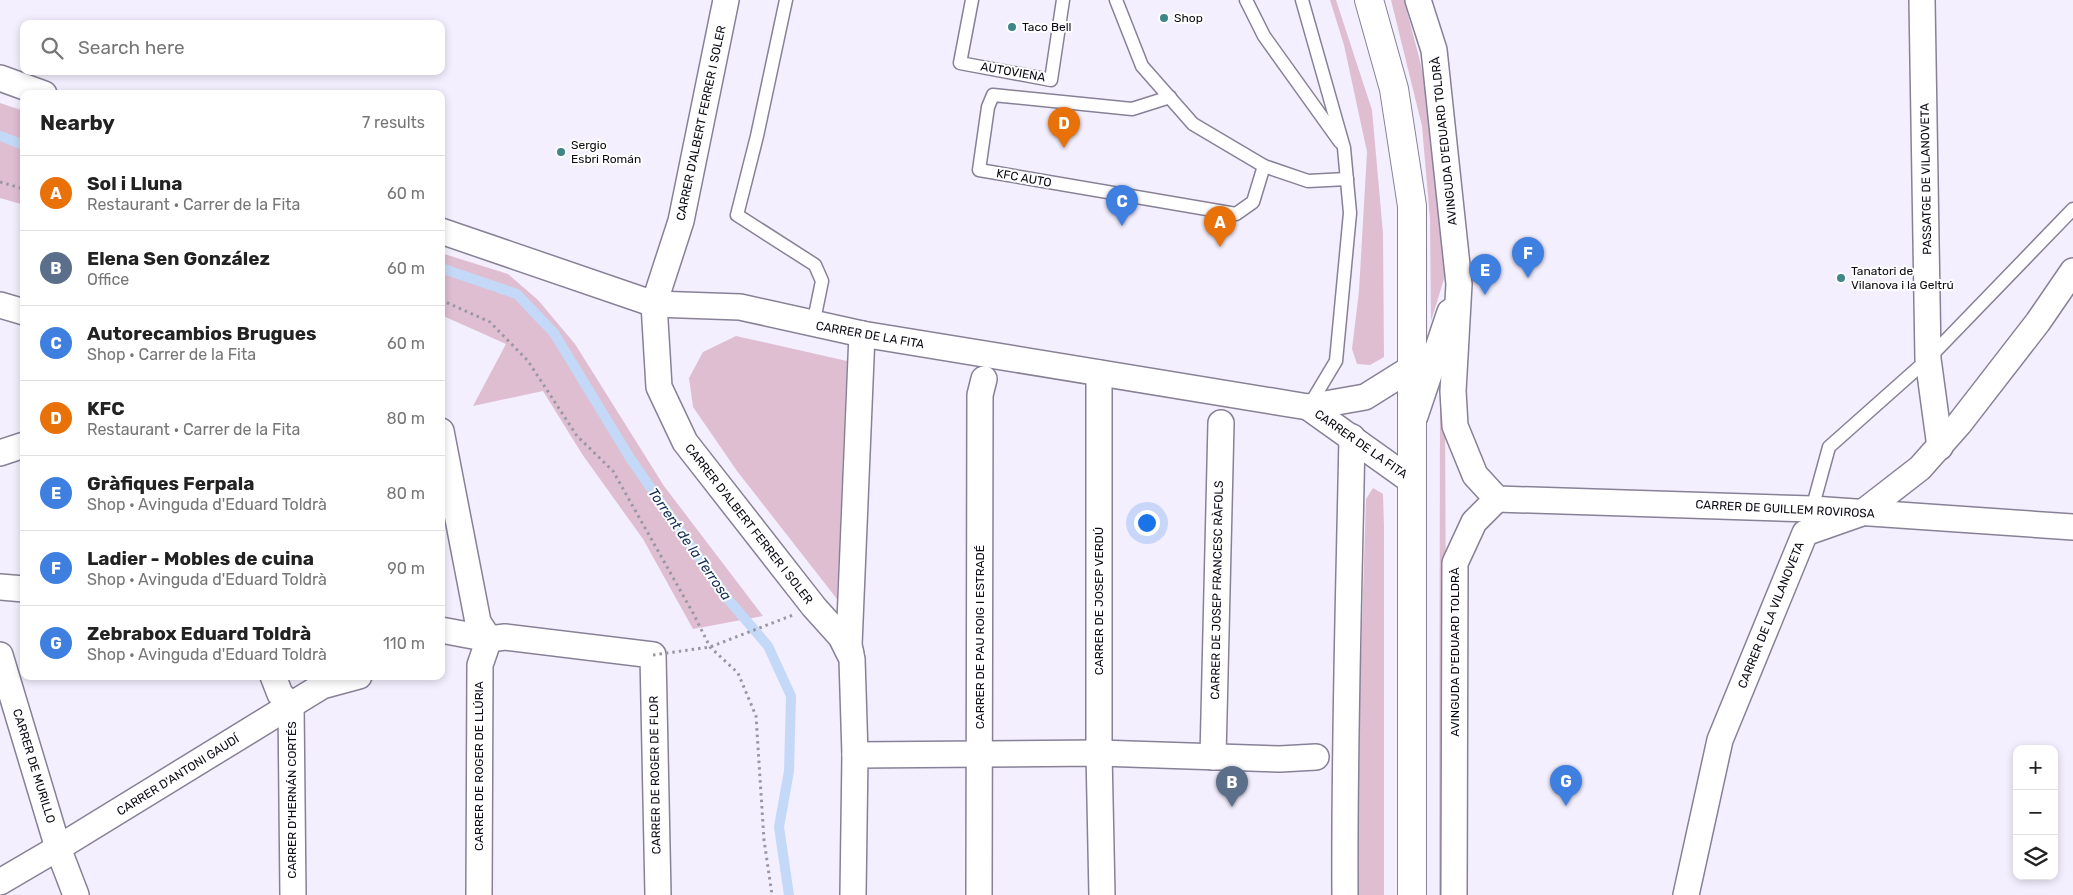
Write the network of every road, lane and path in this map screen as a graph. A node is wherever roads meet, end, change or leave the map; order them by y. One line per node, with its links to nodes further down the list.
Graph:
1 (726, 0): 24 (street, CARRER D'ALBERT FERRER I SOLER)
2 (786, 0): 27 (lane)
3 (972, 0): 4 (lane, AUTOVIENA)
4 (1063, 0)
5 (1116, 0): 13 (lane)
6 (1246, 0): 14 (lane)
7 (1302, 0): 14 (lane)
8 (1369, 0): 30 (street, AVINGUDA D'EDUARD TOLDRÀ)
9 (1418, 0): 22 (street, AVINGUDA D'EDUARD TOLDRÀ)
10 (1922, 0): 29 (street, PASSATGE DE VILANOVETA)
11 (0, 78): 12 (street)
12 (33, 90)
13 (1170, 98): 15 (lane); 15 (lane, KFC AUTO)
14 (1344, 148): 16 (lane)
15 (1264, 166): 16 (lane)
16 (1347, 179): 33 (lane)
17 (0, 182): 18 (path)
18 (20, 188)
19 (2073, 209): 29 (lane)
20 (445, 232): 24 (street, CARRER DE LA FITA)
21 (2073, 271): 38 (street, CARRER DE LA VILANOVETA)
22 (1459, 284): 35 (street, AVINGUDA D'EDUARD TOLDRÀ); 42 (street, AVINGUDA D'EDUARD TOLDRÀ)
23 (445, 302): 52 (path)
24 (654, 304): 27 (street, CARRER DE LA FITA); 55 (street, CARRER D'ALBERT FERRER I SOLER)
25 (0, 305): 26 (street)
26 (20, 311)
27 (813, 325): 28 (street, CARRER DE LA FITA)
28 (862, 334): 31 (street, CARRER DE LA FITA); 55 (street, CARRER D'ALBERT FERRER I SOLER)
29 (1928, 359): 38 (street, PASSATGE DE VILANOVETA); 43 (lane)
30 (1414, 367): 33 (street, CARRER DE LA FITA); 35 (street, AVINGUDA D'EDUARD TOLDRÀ)
31 (1099, 373): 33 (street, CARRER DE LA FITA); 60 (street, CARRER DE JOSEP VERDÚ)
32 (984, 379): 59 (street, CARRER DE PAU ROIG I ESTRADÉ)
33 (1308, 407): 36 (street, CARRER DE LA FITA)
34 (1221, 424): 62 (street, CARRER DE JOSEP FRANCESC RÀFOLS)
35 (1412, 426): 41 (street, AVINGUDA D'EDUARD TOLDRÀ)
36 (1352, 437): 41 (street, CARRER DE LA FITA); 74 (street)
37 (20, 446): 40 (street)
38 (1940, 447): 44 (street, CARRER DE LA VILANOVETA)
39 (445, 452): 50 (street)
40 (0, 453)
41 (1413, 482): 75 (street, AVINGUDA D'EDUARD TOLDRÀ)
42 (1497, 498): 43 (street, CARRER DE GUILLEM ROVIROSA); 76 (street, AVINGUDA D'EDUARD TOLDRÀ)
43 (1812, 509): 44 (street, CARRER DE GUILLEM ROVIROSA)
44 (1862, 513): 45 (street, CARRER DE GUILLEM ROVIROSA); 77 (street, CARRER DE LA VILANOVETA)
45 (2073, 528)
46 (0, 587): 47 (street)
47 (20, 589)
48 (793, 615): 52 (path, bridge)
49 (445, 631): 50 (street)
50 (489, 639): 51 (street); 54 (street); 68 (street, CARRER DE ROGER DE LLÚRIA)
51 (445, 647)
52 (710, 647): 54 (path, bridge); 70 (path)
53 (0, 655): 64 (street, CARRER DE MURILLO)
54 (653, 655): 69 (street, CARRER DE ROGER DE FLOR)
55 (852, 659): 61 (street, CARRER D'ALBERT FERRER I SOLER)
56 (275, 680): 58 (street)
57 (344, 680): 58 (street, CARRER D'ANTONI GAUDÍ)
58 (291, 705): 64 (street, CARRER D'ANTONI GAUDÍ); 67 (street, CARRER D'HERNÁN CORTÉS)
59 (980, 753): 60 (street); 61 (street); 72 (street, CARRER DE PAU ROIG I ESTRADÉ)
60 (1099, 753): 62 (street); 73 (street, CARRER DE JOSEP VERDÚ)
61 (855, 755): 71 (street, CARRER D'ALBERT FERRER I SOLER)
62 (1213, 757): 63 (street)
63 (1316, 757)
64 (58, 848): 65 (street, CARRER D'ANTONI GAUDÍ); 66 (street, CARRER DE MURILLO)
65 (0, 882)
66 (76, 895)
67 (293, 895)
68 (479, 895)
69 (658, 895)
70 (772, 895)
71 (853, 895)
72 (979, 895)
73 (1102, 895)
74 (1345, 895)
75 (1412, 895)
76 (1454, 895)
77 (1686, 895)

